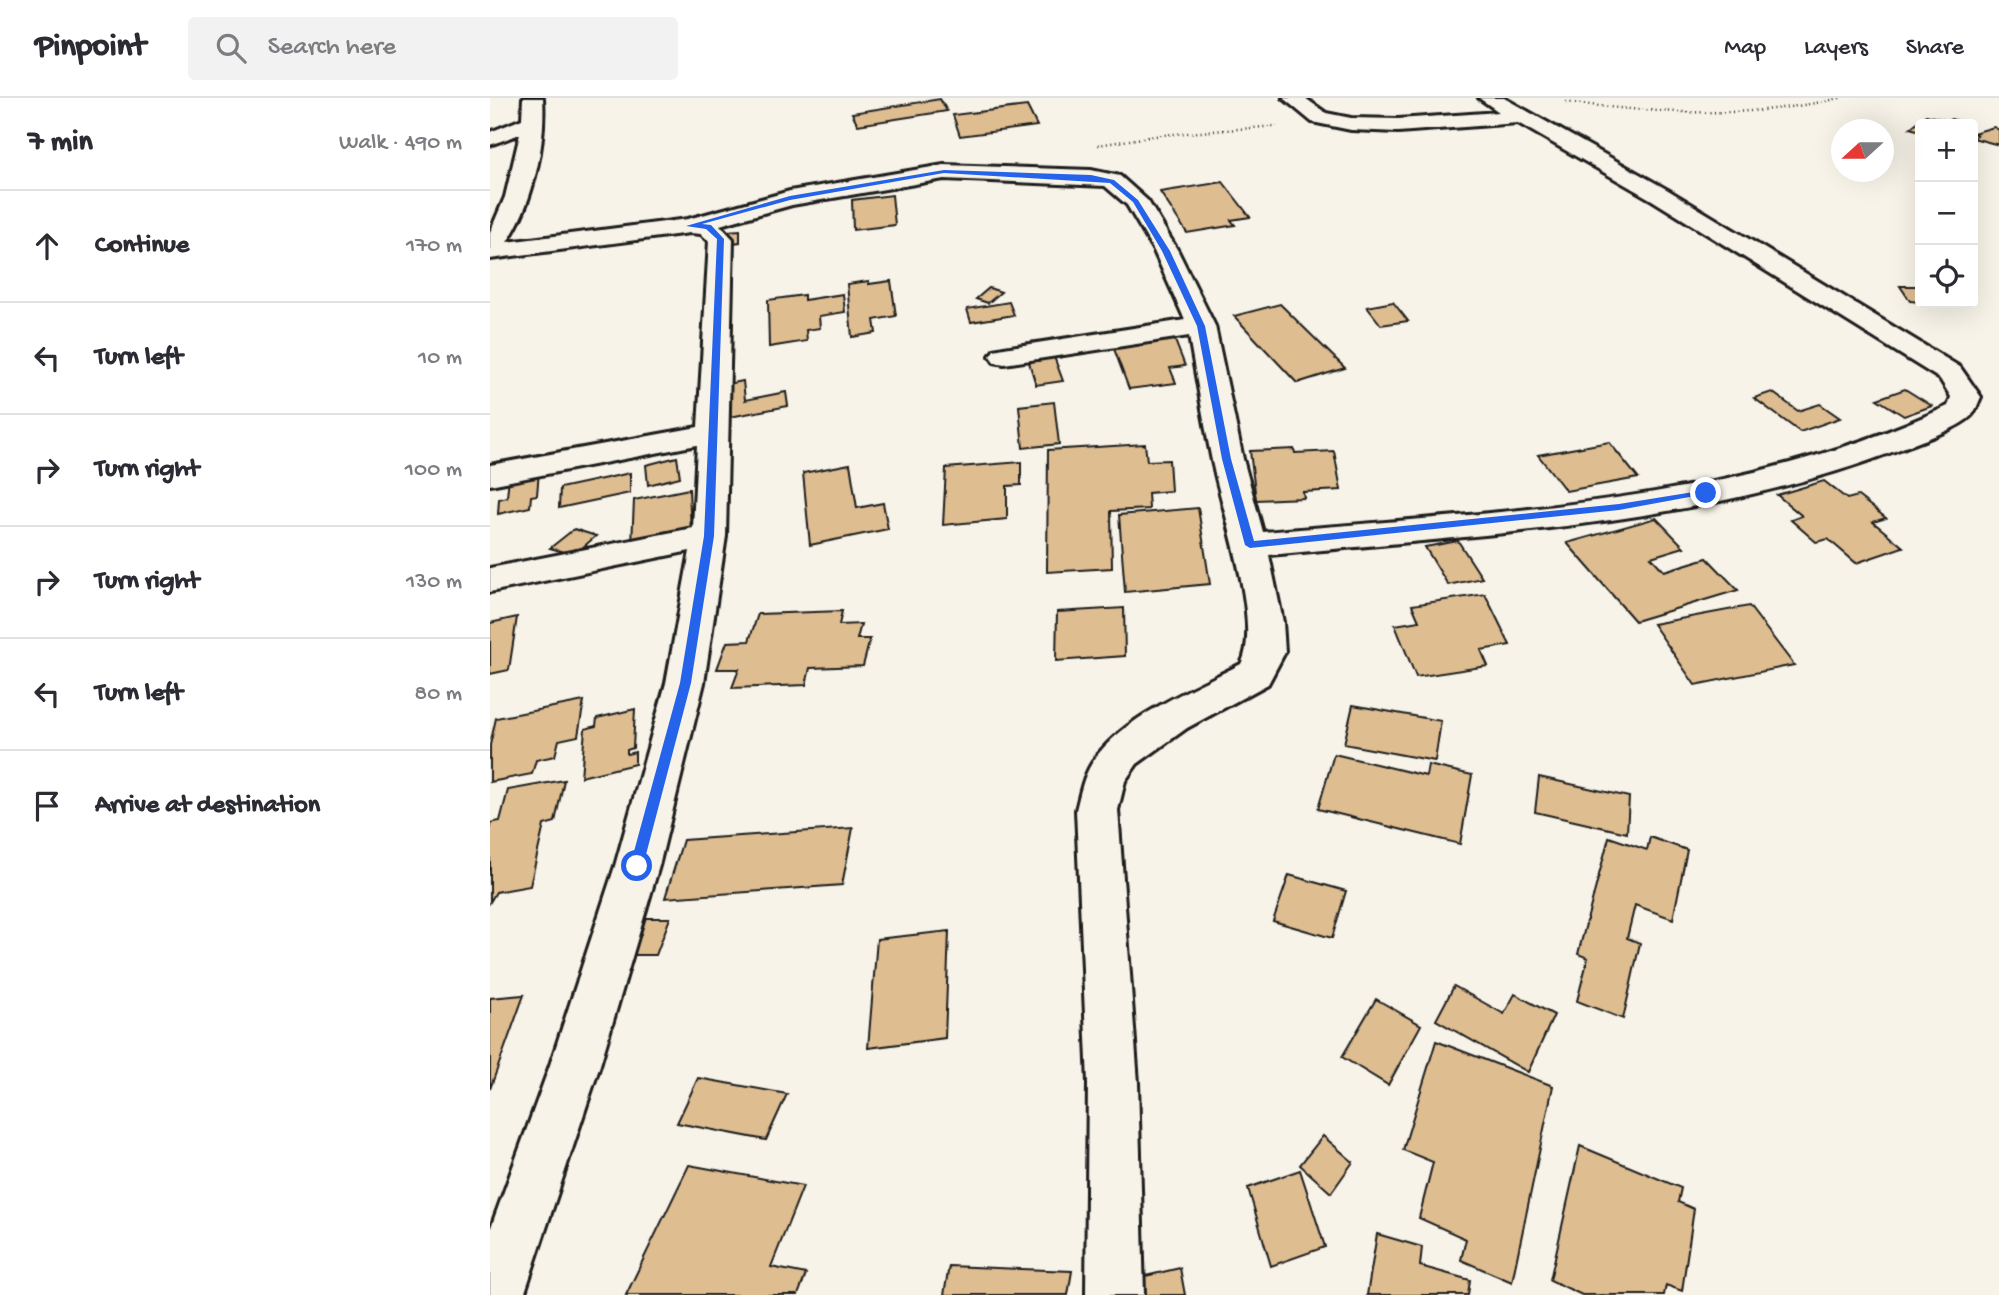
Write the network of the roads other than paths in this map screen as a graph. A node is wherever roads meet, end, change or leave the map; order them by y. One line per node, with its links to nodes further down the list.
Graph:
1 (533, 98): 5 (street)
2 (1293, 98): 4 (street)
3 (1489, 98): 4 (street)
4 (1518, 117): 14 (street)
5 (528, 133): 6 (street); 8 (street)
6 (490, 140)
7 (690, 226): 8 (street); 9 (street); 11 (street)
8 (496, 241)
9 (1201, 326): 10 (street); 14 (street)
10 (1004, 356)
11 (713, 433): 12 (street); 13 (street)
12 (490, 475)
13 (709, 536): 15 (street); 16 (street)
14 (1250, 545): 17 (street)
15 (490, 580)
16 (495, 1295)
17 (1115, 1295)

